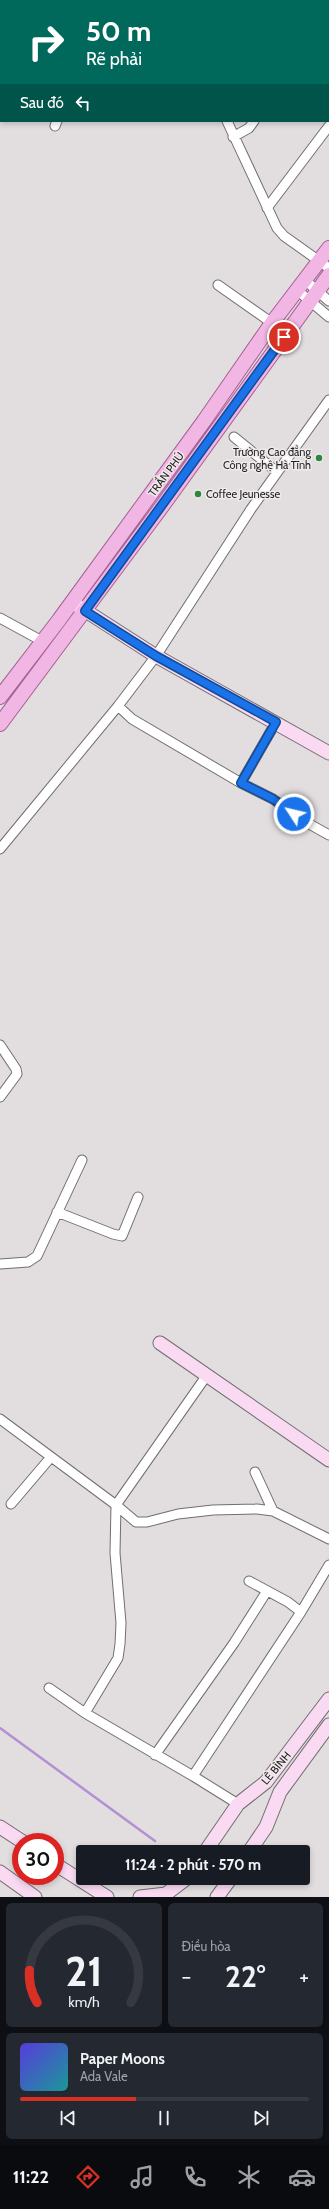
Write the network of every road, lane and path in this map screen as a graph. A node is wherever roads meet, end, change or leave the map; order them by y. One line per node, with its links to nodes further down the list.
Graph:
1 (226, 122): 4 (street)
2 (253, 122): 4 (street)
3 (329, 126): 5 (street)
4 (233, 137): 5 (street)
5 (267, 208): 7 (street)
6 (329, 248): 7 (main road, TRẦN PHÚ)
7 (324, 265): 10 (main road, TRẦN PHÚ)
8 (329, 275): 11 (main road, TRẦN PHÚ)
9 (218, 285): 14 (street)
10 (301, 285): 11 (street); 11 (street); 14 (main road, TRẦN PHÚ)
11 (313, 296): 12 (street); 13 (street); 19 (main road, TRẦN PHÚ)
12 (329, 301)
13 (329, 318)
14 (272, 323): 18 (main road, TRẦN PHÚ)
15 (329, 400): 17 (street)
16 (234, 436): 17 (street)
17 (277, 472): 22 (street)
18 (72, 602): 19 (street); 21 (main road, TRẦN PHÚ)
19 (85, 611): 22 (street); 27 (main road, TRẦN PHÚ)
20 (0, 618): 21 (street)
21 (42, 641): 23 (main road, TRẦN PHÚ)
22 (156, 656): 25 (street); 26 (street)
23 (5, 684): 24 (main road, TRẦN PHÚ)
24 (0, 697)
25 (118, 706): 29 (street); 31 (street)
26 (276, 722): 28 (street); 29 (street)
27 (0, 724)
28 (329, 753)
29 (241, 783): 30 (street)
30 (329, 835)
31 (0, 850)
32 (0, 1045): 33 (street)
33 (0, 1098)
34 (82, 1160): 36 (street)
35 (138, 1197): 36 (street)
36 (57, 1212): 37 (street)
37 (0, 1264)
38 (160, 1343): 39 (street)
39 (207, 1375): 42 (street); 45 (street)
40 (0, 1419): 41 (street)
41 (51, 1457): 44 (street); 45 (street)
42 (329, 1460)
43 (255, 1472): 46 (street)
44 (11, 1504)
45 (116, 1505): 46 (street); 54 (street)
46 (273, 1511): 47 (street)
47 (329, 1539)
48 (329, 1565): 51 (street)
49 (249, 1582): 50 (street)
50 (267, 1591): 51 (street); 56 (street)
51 (302, 1612): 57 (street)
52 (49, 1688): 54 (street)
53 (329, 1699): 58 (street, LÊ BÌNH)
54 (85, 1713): 56 (street)
55 (329, 1725): 59 (street, LÊ BÌNH)
56 (155, 1754): 57 (street)
57 (193, 1776): 60 (street)
58 (266, 1782): 59 (street); 60 (street, LÊ BÌNH)
59 (280, 1792): 64 (street, LÊ BÌNH)
60 (238, 1804): 63 (street, LÊ BÌNH)
61 (0, 1827): 62 (street)
62 (12, 1835)
63 (210, 1845)
64 (254, 1845)
65 (64, 1870): 70 (street)
66 (0, 1872): 69 (street)
67 (178, 1885): 71 (street)
68 (226, 1885): 72 (street)
69 (34, 1897)
70 (107, 1897)
71 (144, 1897)
72 (217, 1897)

